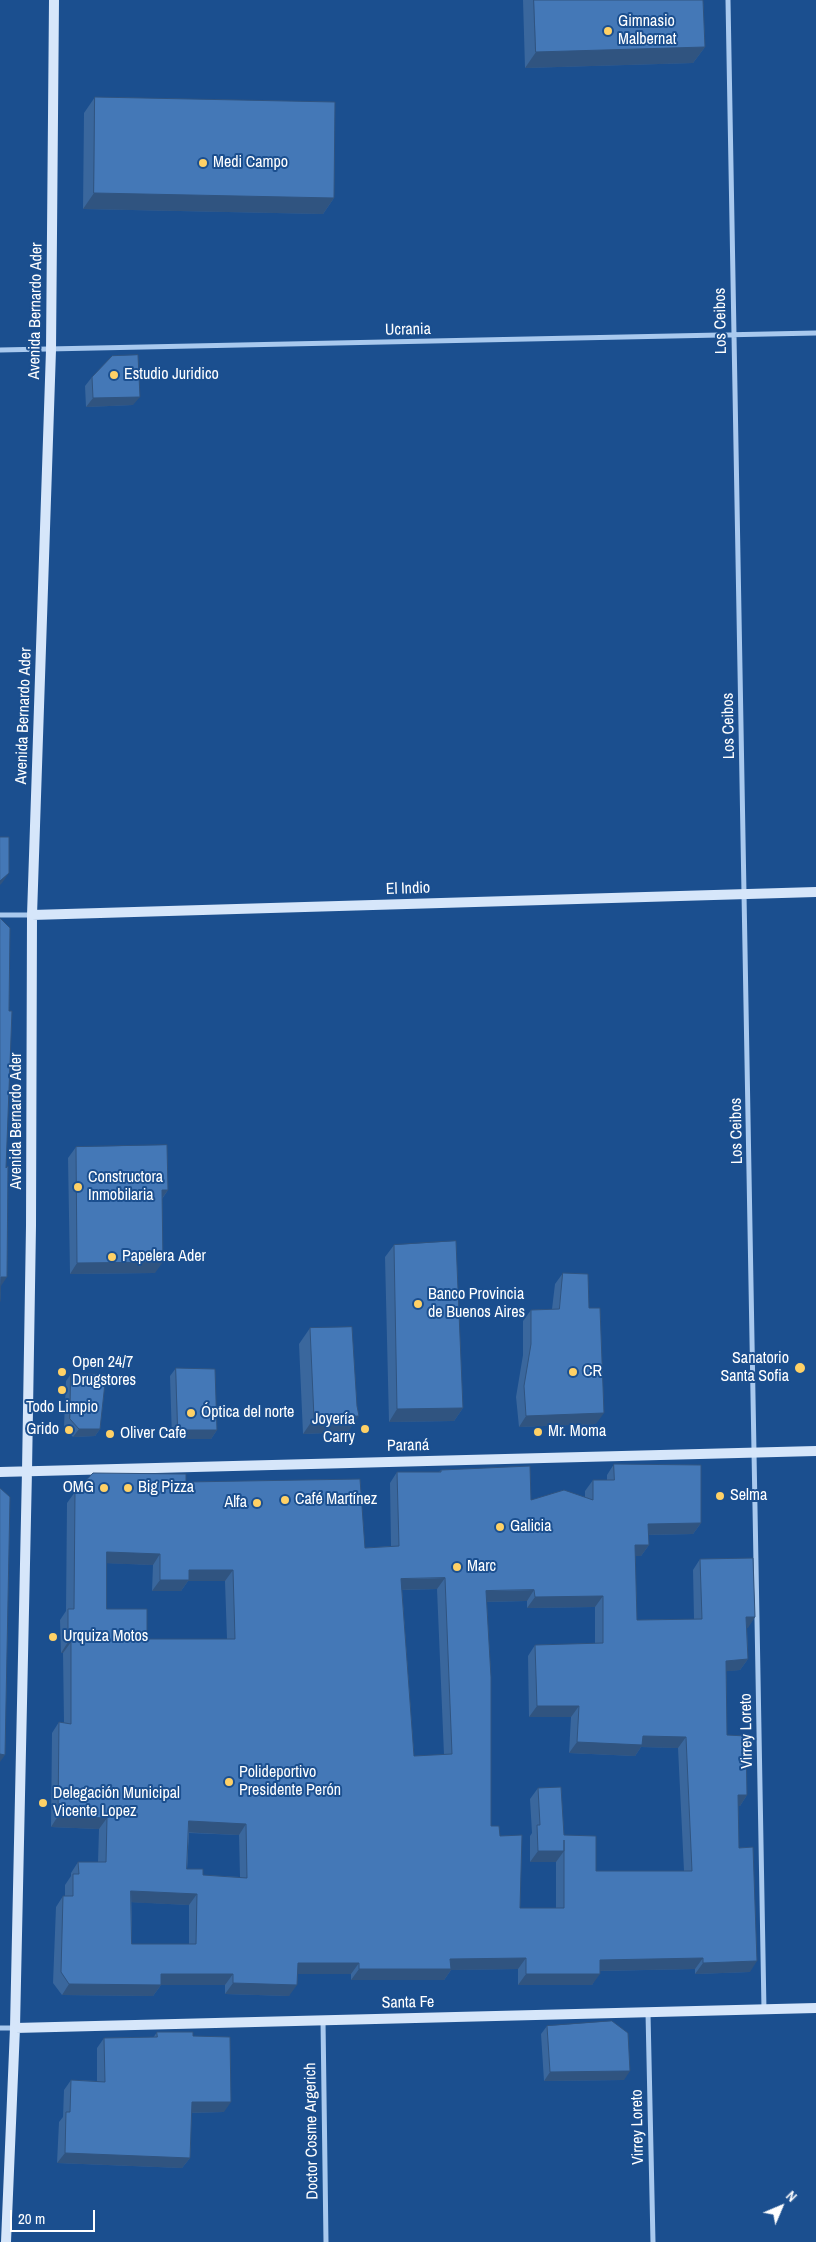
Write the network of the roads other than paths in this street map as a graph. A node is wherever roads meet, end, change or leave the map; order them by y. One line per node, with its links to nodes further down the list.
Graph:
1 (54, 0): 6 (street, Avenida Bernardo Ader)
2 (728, 0): 4 (street, Los Ceibos)
3 (816, 333): 4 (street, Ucrania)
4 (734, 335): 6 (street, Ucrania); 8 (street, Los Ceibos)
5 (0, 350): 6 (street, Ucrania)
6 (51, 350): 9 (street, Avenida Bernardo Ader)
7 (816, 892): 8 (street, El Indio)
8 (745, 893): 9 (street, El Indio); 12 (street, Los Ceibos)
9 (32, 915): 10 (street, El Indio); 13 (street, Avenida Bernardo Ader)
10 (0, 916)
11 (816, 1451): 12 (street, Paraná)
12 (755, 1452): 13 (street, Paraná); 16 (street, Virrey Loreto)
13 (27, 1471): 14 (street, Paraná); 20 (street, Avenida Bernardo Ader)
14 (0, 1472)
15 (816, 2008): 16 (street, Santa Fe)
16 (764, 2009): 17 (street, Santa Fe)
17 (648, 2012): 18 (street, Santa Fe); 23 (street, Virrey Loreto)
18 (323, 2020): 20 (street, Santa Fe); 22 (street, Doctor Cosme Argerich)
19 (0, 2028): 20 (street, Santa Fe)
20 (15, 2028): 21 (street, Avenida Bernardo Ader)
21 (6, 2242)
22 (326, 2242)
23 (653, 2242)

